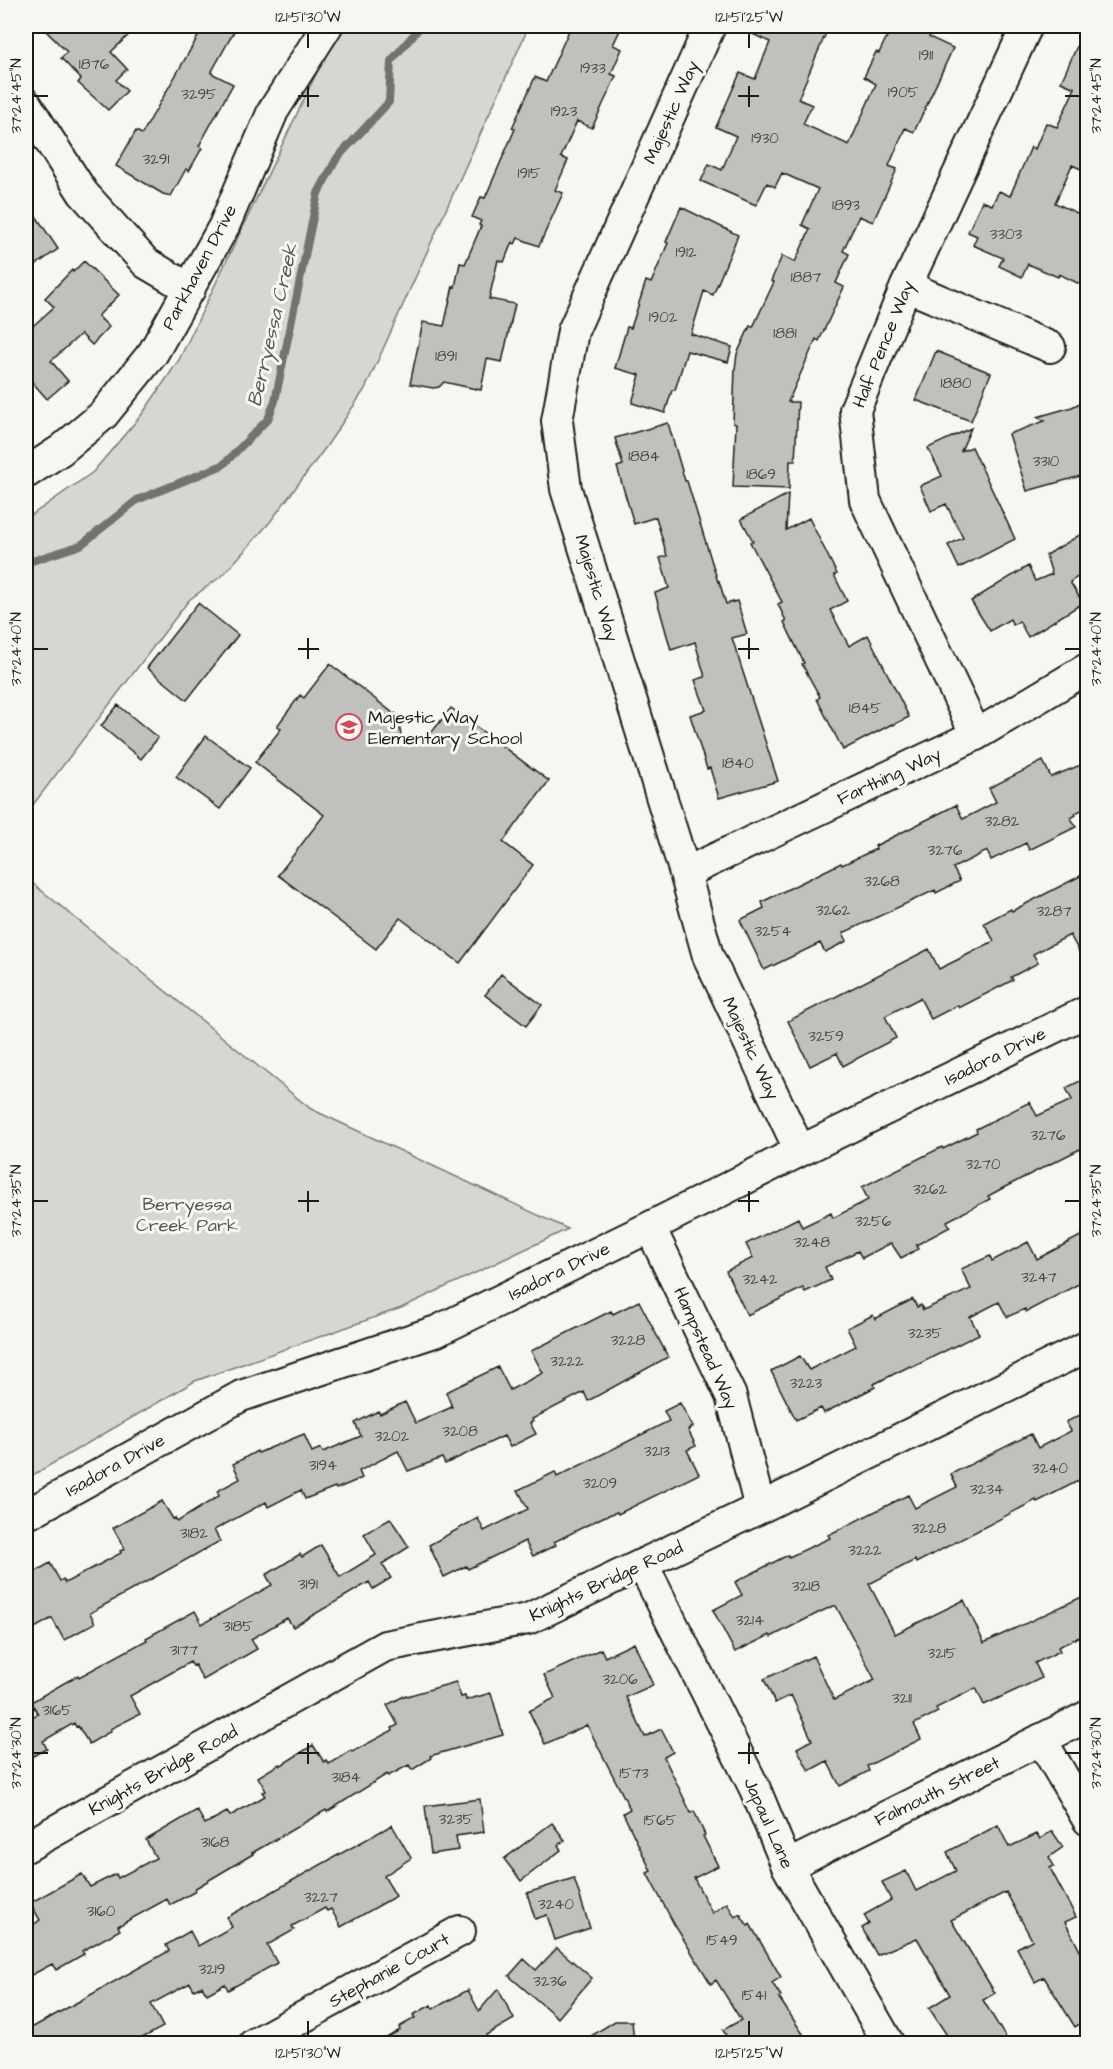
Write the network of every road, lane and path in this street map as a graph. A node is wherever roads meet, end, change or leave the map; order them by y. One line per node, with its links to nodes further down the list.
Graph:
1 (327, 26): 6 (street, Parkhaven Drive)
2 (711, 26): 11 (street, Majestic Way)
3 (1027, 26): 5 (street, Half Pence Way)
4 (26, 104): 6 (street)
5 (906, 286): 7 (street); 10 (street, Half Pence Way)
6 (190, 288): 8 (street, Parkhaven Drive)
7 (1050, 347)
8 (26, 473)
9 (1088, 668): 10 (street, Farthing Way)
10 (976, 735): 11 (street, Farthing Way)
11 (685, 873): 13 (street, Majestic Way)
12 (1088, 1011): 13 (street, Isadora Drive)
13 (800, 1151): 14 (street, Isadora Drive)
14 (650, 1227): 16 (street, Hampstead Way); 17 (street, Isadora Drive)
15 (1088, 1346): 16 (street, Knights Bridge Road)
16 (760, 1508): 18 (street, Knights Bridge Road)
17 (26, 1515)
18 (643, 1565): 22 (street, Knights Bridge Road); 23 (street, Japaul Lane)
19 (1088, 1716): 20 (street, Falmouth Street)
20 (1041, 1739): 21 (street); 23 (street, Falmouth Street)
21 (1088, 1820)
22 (26, 1847)
23 (787, 1866): 26 (street, Japaul Lane)
24 (460, 1931): 25 (street, Stephanie Court)
25 (254, 2043)
26 (889, 2043)

